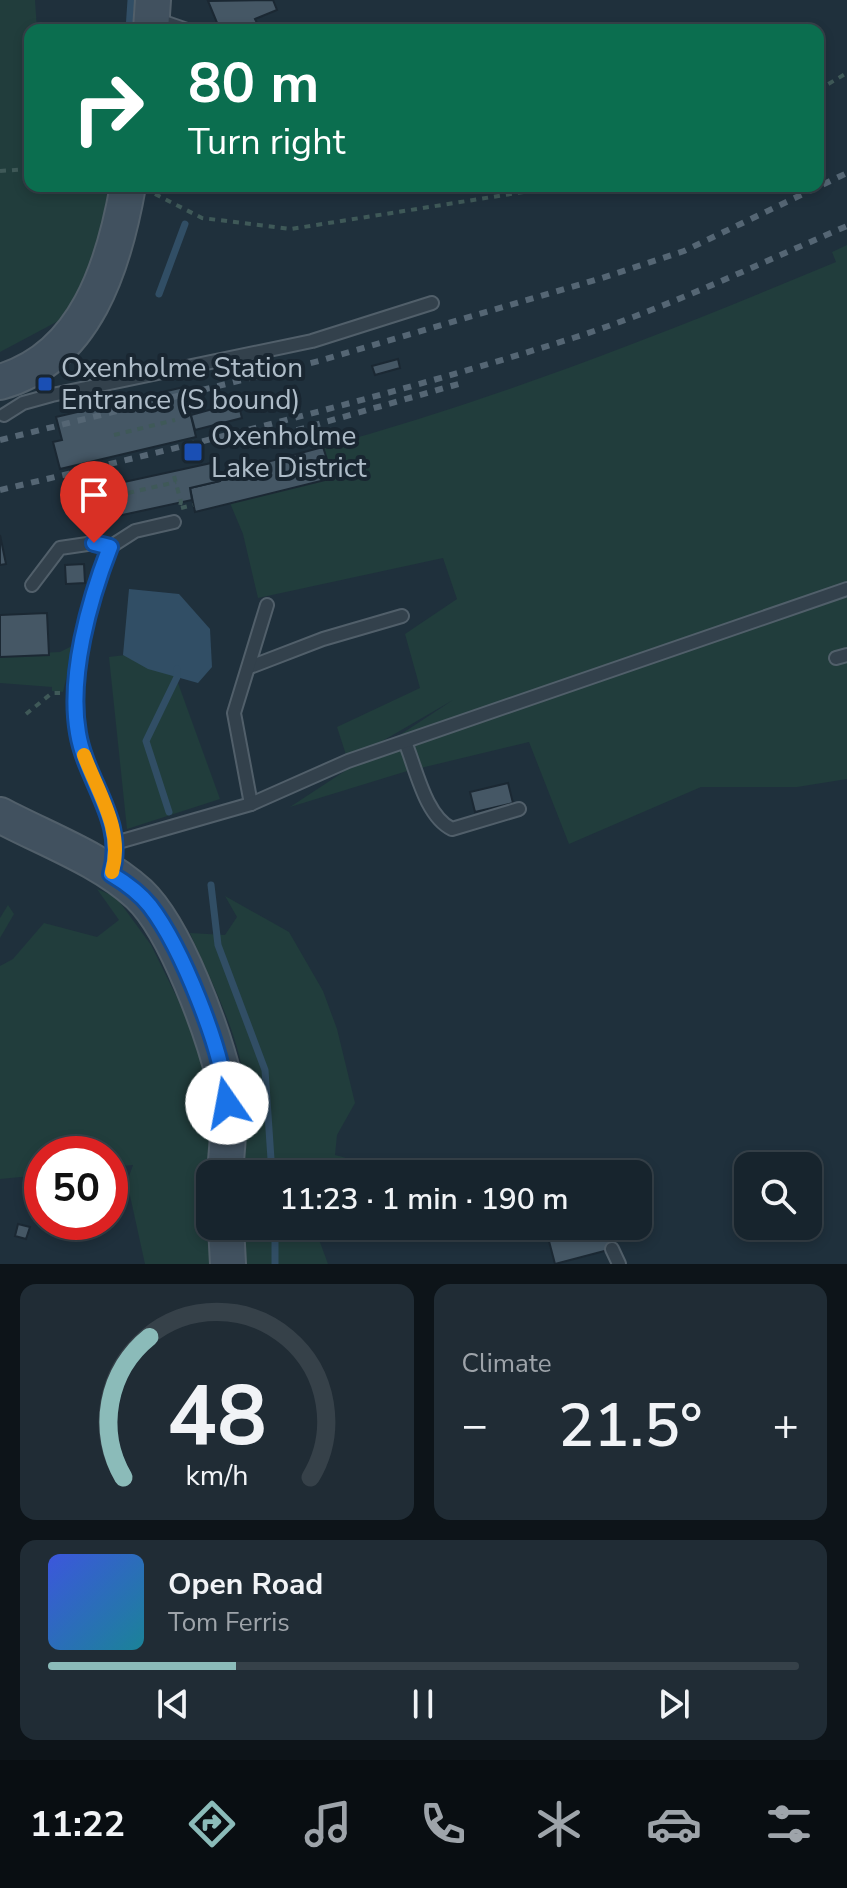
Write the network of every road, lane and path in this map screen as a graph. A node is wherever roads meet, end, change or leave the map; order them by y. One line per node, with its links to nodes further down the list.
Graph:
1 (152, 16): 2 (lane)
2 (172, 24)
3 (847, 73): 4 (path)
4 (824, 86)
5 (24, 169): 6 (path)
6 (0, 171)
7 (140, 192): 11 (main road)
8 (145, 192): 9 (path)
9 (523, 192)
10 (432, 303): 11 (lane)
11 (2, 398)
12 (175, 420): 13 (path)
13 (114, 435)
14 (93, 501): 16 (path)
15 (193, 505): 16 (path)
16 (179, 509): 17 (path)
17 (174, 522): 18 (lane)
18 (110, 547): 19 (lane); 30 (lane)
19 (32, 585)
20 (847, 589): 26 (lane)
21 (267, 605): 23 (lane)
22 (402, 616): 23 (lane)
23 (250, 667): 27 (lane)
24 (52, 693): 25 (path)
25 (26, 714)
26 (405, 742): 27 (lane); 28 (lane)
27 (251, 804): 30 (lane)
28 (519, 809)
29 (0, 815): 30 (main road)
30 (113, 859): 31 (main road)
31 (226, 1160)
32 (227, 1240): 34 (main road)
33 (612, 1249): 35 (lane)
34 (228, 1264)
35 (619, 1264)

